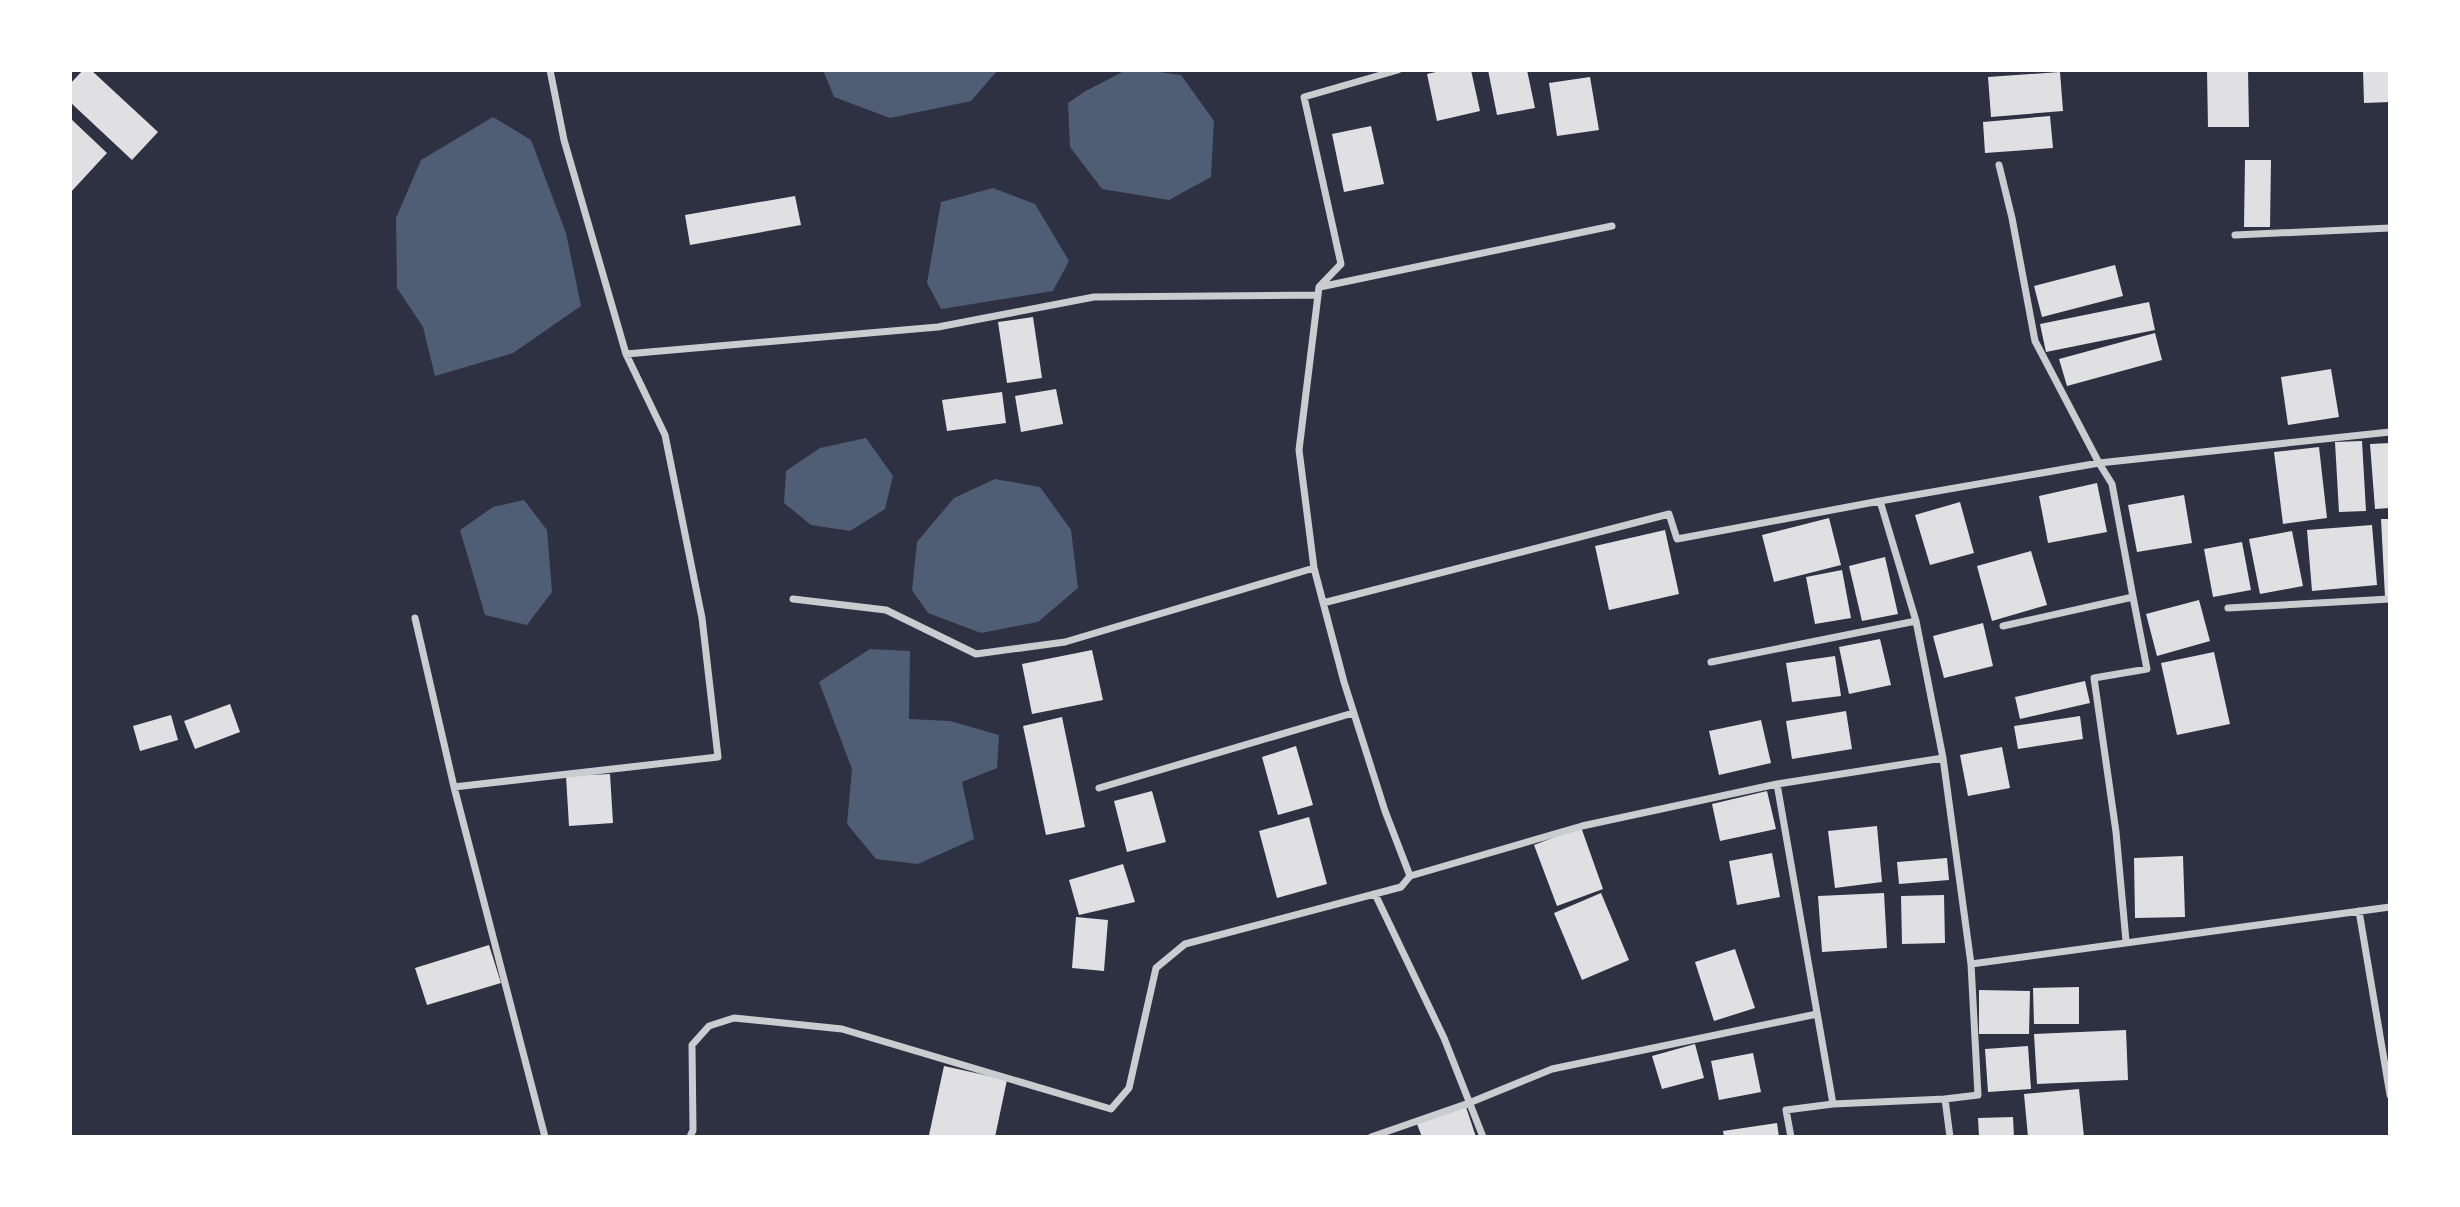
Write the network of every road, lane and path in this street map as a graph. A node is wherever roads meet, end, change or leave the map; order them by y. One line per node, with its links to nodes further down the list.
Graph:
1 (562, 70): 3 (street)
2 (1398, 70): 8 (street)
3 (550, 72): 9 (street)
4 (2000, 165): 11 (street)
5 (1612, 226): 8 (street)
6 (2390, 228): 7 (street)
7 (2235, 235)
8 (1318, 291): 9 (street); 13 (street)
9 (626, 354): 26 (street)
10 (2390, 432): 11 (street)
11 (2099, 463): 12 (street); 14 (street)
12 (1880, 501): 17 (street); 20 (street)
13 (1314, 568): 15 (street); 17 (street)
14 (2133, 597): 21 (street); 32 (street)
15 (793, 599)
16 (2390, 599): 18 (street)
17 (1323, 603): 23 (street)
18 (2228, 608)
19 (415, 618): 26 (street)
20 (1916, 621): 22 (street); 24 (street)
21 (2003, 626)
22 (1711, 662)
23 (1353, 713): 27 (street); 28 (street)
24 (1943, 758): 25 (street); 33 (street)
25 (1777, 784): 28 (street); 34 (street)
26 (454, 787): 39 (street)
27 (1099, 788)
28 (1410, 876): 29 (street)
29 (1375, 894): 37 (street); 40 (street)
30 (2390, 908): 31 (street)
31 (2359, 911): 32 (street); 35 (street)
32 (2126, 942): 33 (street)
33 (1971, 964): 36 (street)
34 (1817, 1014): 37 (street); 38 (street)
35 (2390, 1095)
36 (1945, 1099): 38 (street); 44 (street)
37 (1469, 1103): 41 (street); 42 (street)
38 (1833, 1104): 43 (street)
39 (545, 1137)
40 (690, 1137)
41 (1371, 1137)
42 (1483, 1137)
43 (1791, 1137)
44 (1950, 1137)

